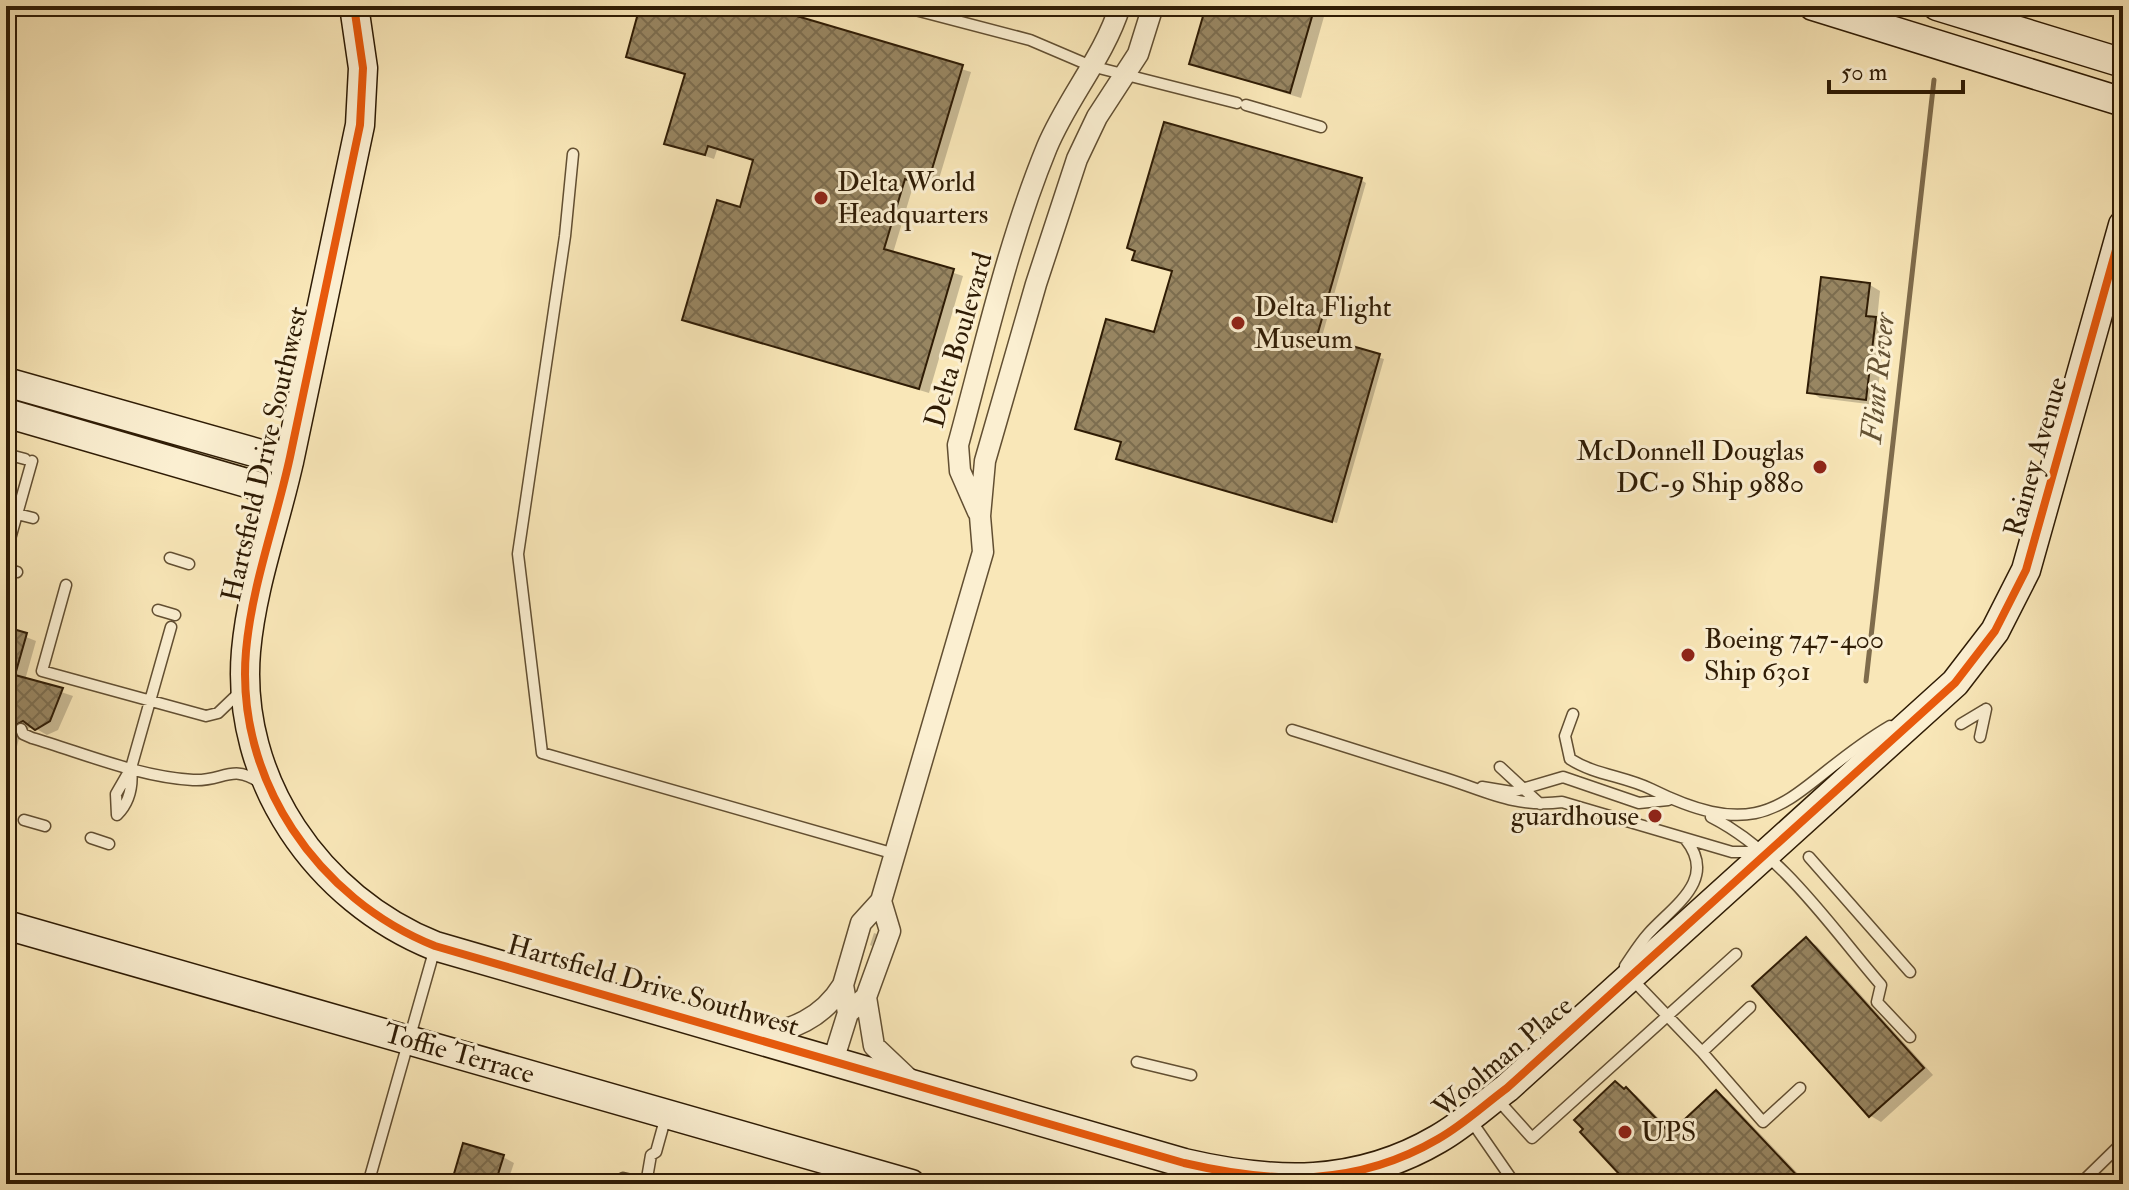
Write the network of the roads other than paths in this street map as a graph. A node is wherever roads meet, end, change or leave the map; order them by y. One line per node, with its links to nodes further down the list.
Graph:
1 (900, 6): 8 (lane)
2 (1120, 6): 8 (street, Delta Boulevard)
3 (1153, 6): 9 (street, Delta Boulevard)
4 (1813, 6): 10 (street)
5 (1937, 6): 7 (street)
6 (354, 8): 18 (street, Hartsfield Drive Southwest)
7 (2123, 63)
8 (1091, 66): 9 (lane); 21 (street, Delta Boulevard)
9 (1125, 73): 11 (lane); 21 (street, Delta Boulevard)
10 (2123, 102)
11 (1321, 127)
12 (573, 154): 54 (lane)
13 (2123, 225): 14 (street, Rainey Avenue)
14 (2118, 262): 31 (street, Rainey Avenue)
15 (12, 383): 16 (street); 18 (street)
16 (8, 414): 19 (street)
17 (6, 454): 20 (lane)
18 (289, 462): 19 (street, Hartsfield Drive Southwest)
19 (281, 493): 30 (street, Hartsfield Drive Southwest)
20 (17, 514): 22 (lane); 23 (lane)
21 (980, 516): 54 (street, Delta Boulevard)
22 (33, 518)
23 (6, 553)
24 (170, 558): 25 (lane)
25 (189, 564)
26 (66, 585): 32 (lane)
27 (158, 610): 28 (lane)
28 (175, 615)
29 (171, 627): 32 (lane)
30 (245, 687): 32 (lane); 42 (street, Hartsfield Drive Southwest)
31 (1947, 690): 47 (lane); 53 (street, Woolman Place)
32 (150, 702): 39 (lane)
33 (1573, 714): 45 (lane)
34 (1961, 724): 37 (lane)
35 (21, 729): 39 (lane)
36 (1292, 730): 40 (lane)
37 (1980, 737)
38 (1500, 767): 41 (lane)
39 (131, 768): 42 (lane); 44 (lane); 44 (lane)
40 (1464, 784): 41 (lane); 46 (lane)
41 (1525, 788): 45 (lane); 46 (lane)
42 (270, 790): 58 (street, Hartsfield Drive Southwest)
43 (104, 792): 44 (lane)
44 (116, 796)
45 (1668, 800): 47 (lane)
46 (1540, 804): 51 (lane)
47 (1694, 808): 53 (lane)
48 (24, 820): 49 (lane)
49 (45, 826)
50 (91, 838): 52 (lane)
51 (1685, 838): 53 (lane); 65 (lane)
52 (109, 844)
53 (1766, 852): 61 (street, Woolman Place); 69 (lane)
54 (895, 854): 56 (street, Delta Boulevard)
55 (1809, 857): 60 (lane)
56 (881, 901): 62 (street, Delta Boulevard); 63 (street, Delta Boulevard)
57 (6, 925): 70 (street, Toffie Terrace)
58 (435, 946): 68 (street, Hartsfield Drive Southwest); 70 (lane)
59 (1736, 954): 67 (lane)
60 (1910, 972)
61 (1630, 976): 65 (street, Woolman Place); 67 (lane)
62 (843, 985): 66 (street, Delta Boulevard); 68 (street)
63 (866, 997): 66 (street, Delta Boulevard); 75 (street)
64 (1750, 1007): 71 (lane)
65 (1594, 1009): 77 (street, Woolman Place)
66 (848, 1013): 72 (street, Delta Boulevard)
67 (1669, 1017): 71 (lane); 77 (lane)
68 (750, 1037): 72 (street, Hartsfield Drive Southwest)
69 (1910, 1037)
70 (407, 1040): 78 (street, Toffie Terrace); 82 (lane)
71 (1702, 1052): 76 (lane)
72 (833, 1061): 75 (street, Woolman Place)
73 (1137, 1062): 74 (lane)
74 (1191, 1075)
75 (915, 1085): 81 (street, Woolman Place)
76 (1800, 1088)
77 (1495, 1097): 79 (street, Woolman Place)
78 (667, 1113): 84 (lane); 85 (street, Toffie Terrace)
79 (1469, 1117): 81 (street, Woolman Place); 86 (lane)
80 (2123, 1142): 87 (lane)
81 (1270, 1182)
82 (368, 1184)
83 (616, 1184): 84 (lane)
84 (647, 1184)
85 (911, 1184)
86 (1515, 1184)
87 (2080, 1184)

